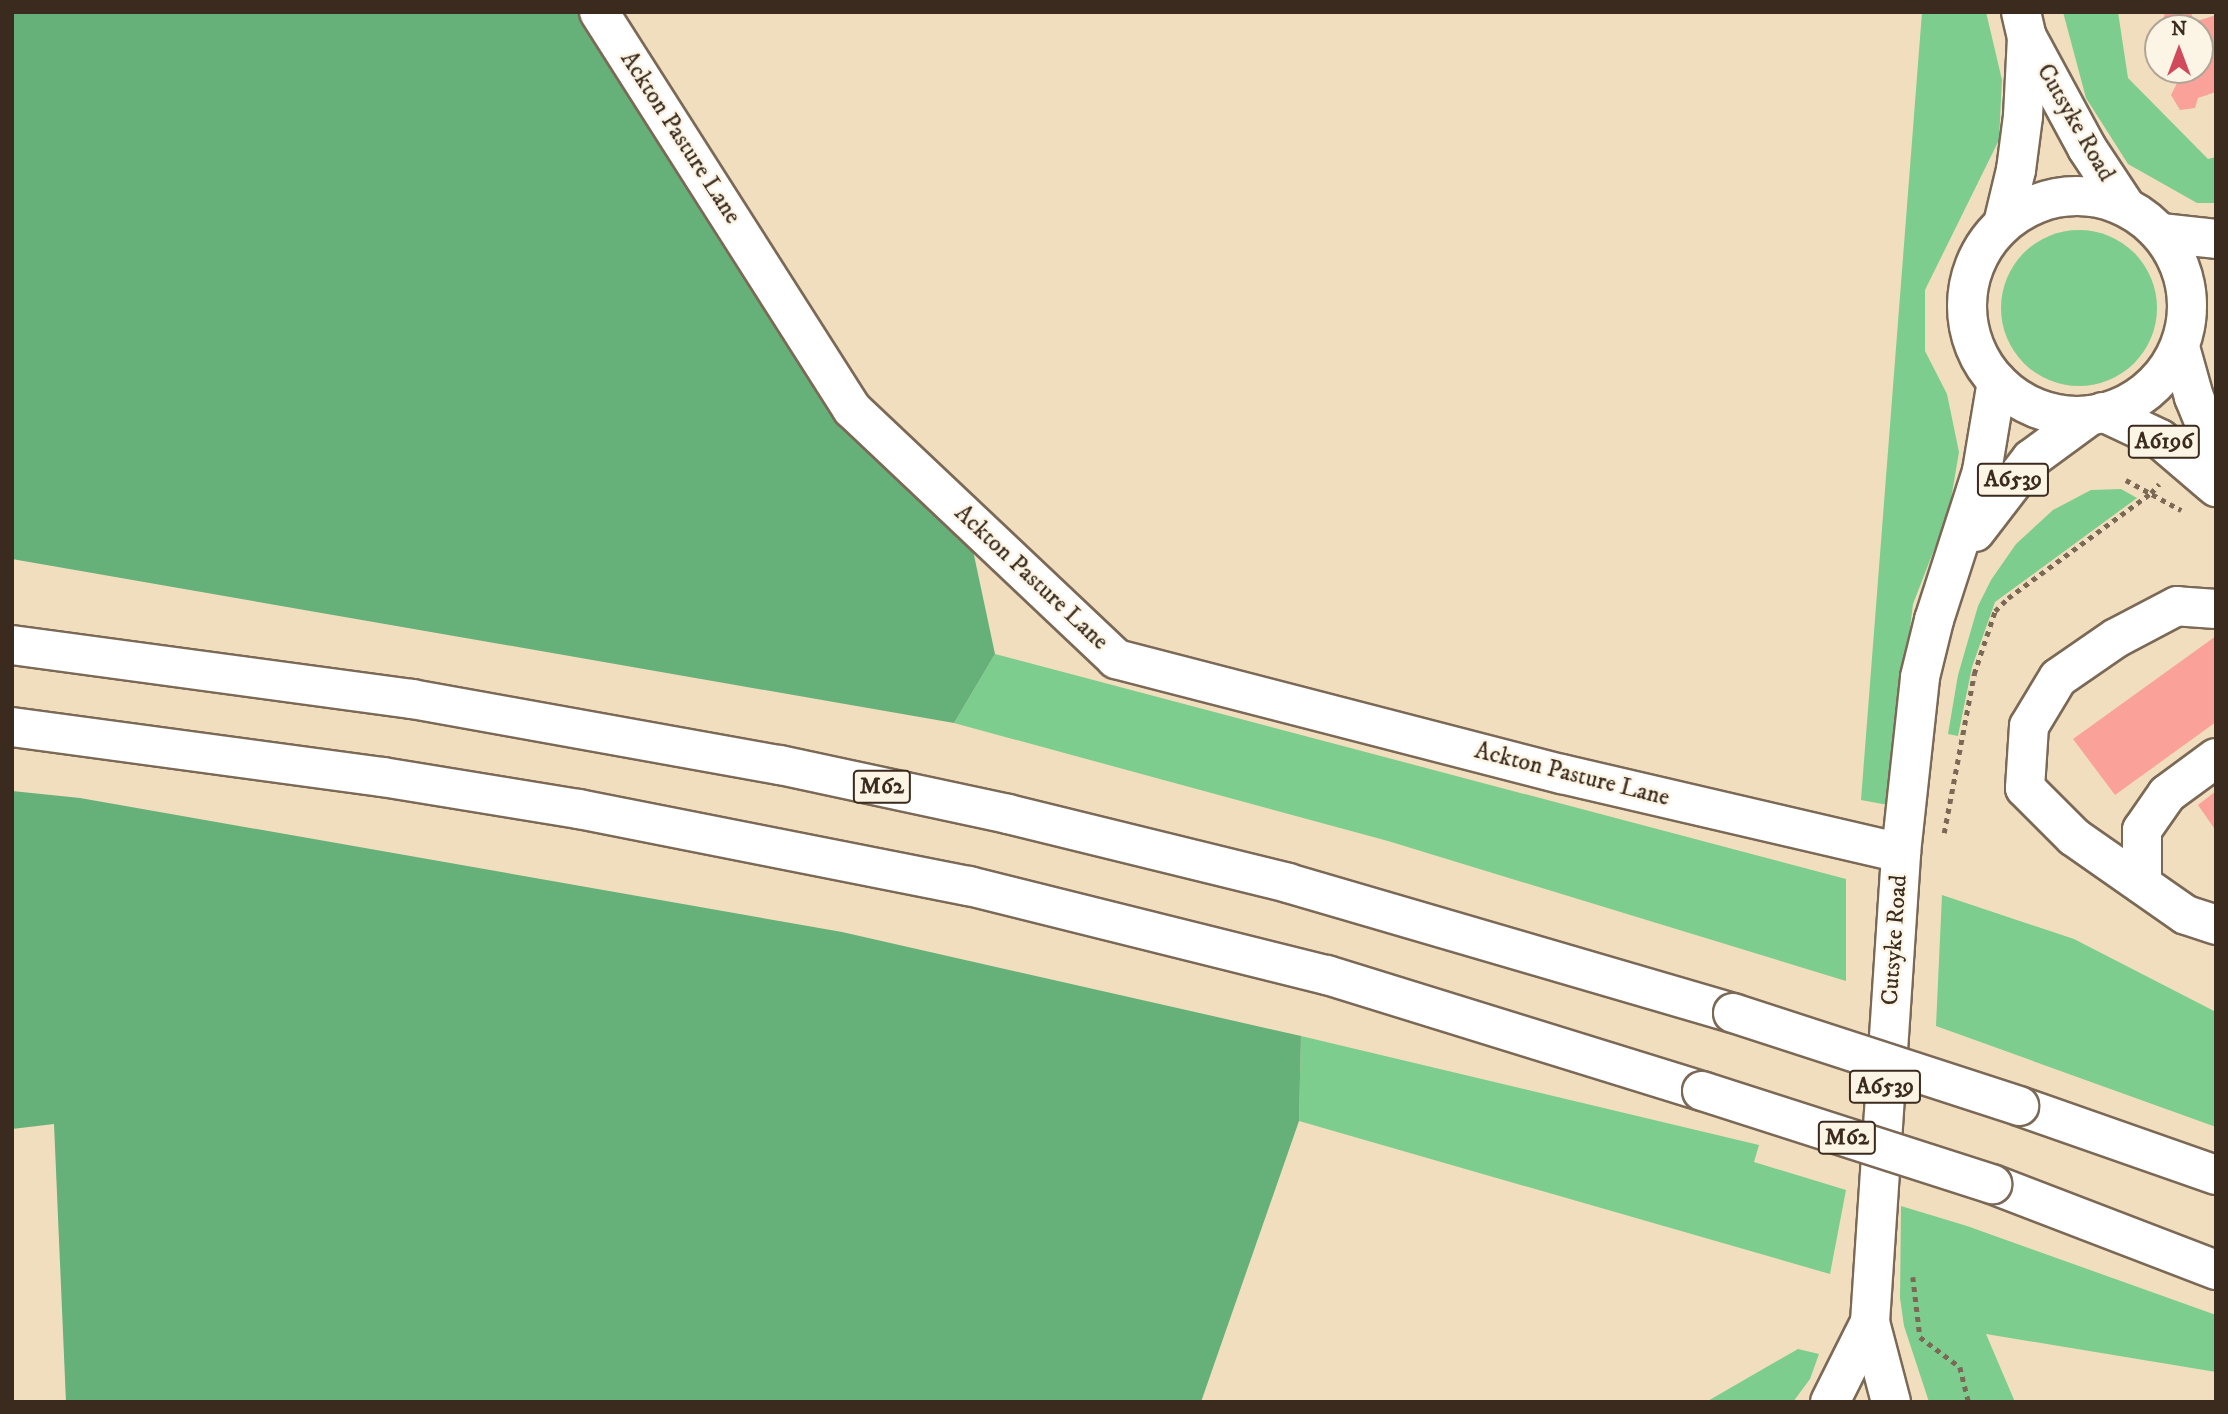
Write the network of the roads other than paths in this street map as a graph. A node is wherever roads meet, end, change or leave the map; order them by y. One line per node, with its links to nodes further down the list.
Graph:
1 (599, 12): 18 (main road, Ackton Pasture Lane)
2 (2024, 25): 3 (main road, Cutsyke Road); 4 (main road, Cutsyke Road)
3 (2126, 207): 4 (main road); 5 (main road)
4 (2003, 224): 9 (main road)
5 (2161, 233): 6 (main road); 8 (main road)
6 (2216, 239)
7 (2216, 305): 8 (main road)
8 (2182, 341): 10 (main road); 11 (main road, A6196)
9 (1997, 381): 10 (main road); 13 (main road, Cutsyke Road / A6539)
10 (2097, 414): 12 (main road, A6196); 13 (main road, Cutsyke Road / A6539)
11 (2216, 452)
12 (2216, 487)
13 (1954, 563): 18 (main road, Cutsyke Road / A6539)
14 (2216, 609): 19 (main road)
15 (12, 645): 21 (main road, M62, bridge)
16 (12, 727): 22 (main road, M62, bridge)
17 (2216, 758): 19 (main road)
18 (1901, 853): 23 (main road, Cutsyke Road / A6539)
19 (2142, 884): 20 (main road)
20 (2216, 925)
21 (2216, 1175)
22 (2216, 1270)
23 (1870, 1322): 24 (main road, Cutsyke Road / A6539); 25 (main road, Cutsyke Road / A6539)
24 (1830, 1402)
25 (1891, 1402)

